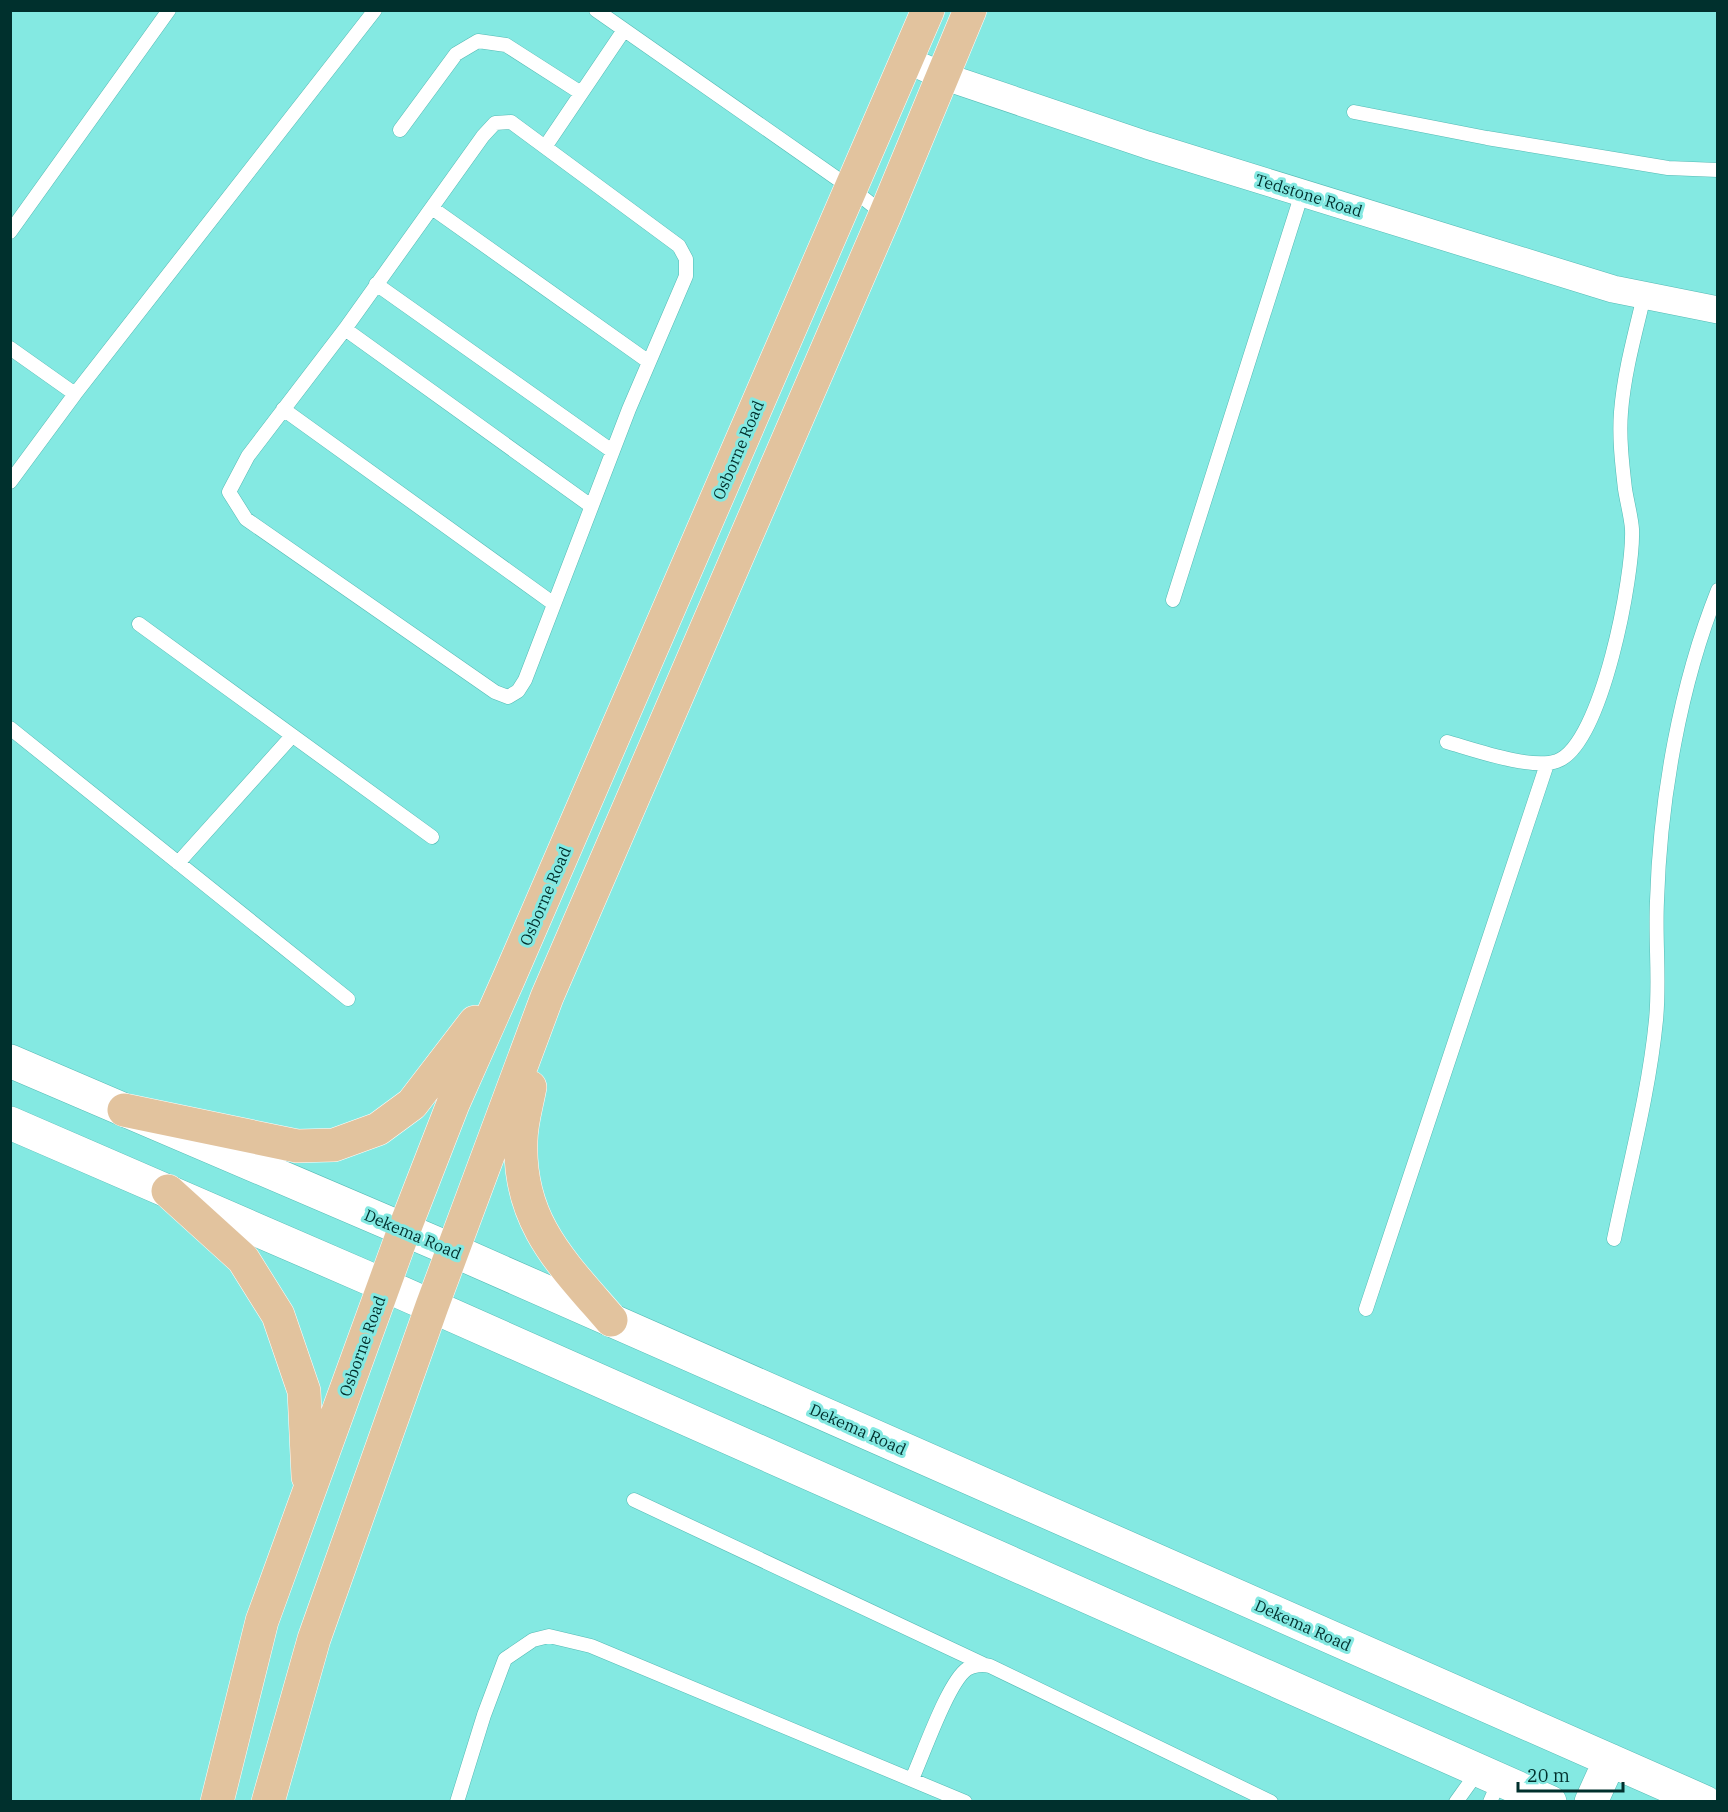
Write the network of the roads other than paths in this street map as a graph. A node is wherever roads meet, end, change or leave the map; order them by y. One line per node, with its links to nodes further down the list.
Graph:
1 (169, 10): 18 (lane)
2 (375, 10): 25 (lane)
3 (596, 10): 6 (lane)
4 (928, 10): 7 (main road, Osborne Road)
5 (970, 10): 8 (main road)
6 (624, 30): 9 (lane); 14 (lane)
7 (907, 60): 8 (street, Tedstone Road); 14 (main road, Osborne Road)
8 (943, 76): 15 (street, Tedstone Road); 17 (main road)
9 (581, 93): 11 (lane); 12 (lane)
10 (1354, 112): 13 (lane)
11 (400, 129)
12 (545, 147): 16 (lane); 24 (lane)
13 (1718, 170)
14 (852, 189): 17 (lane); 40 (main road, Osborne Road)
15 (1302, 193): 20 (street, Tedstone Road); 31 (lane)
16 (432, 208): 19 (lane); 24 (lane)
17 (885, 215): 41 (main road)
18 (10, 232)
19 (376, 284): 22 (lane); 27 (lane)
20 (1644, 296): 21 (street, Tedstone Road); 37 (lane)
21 (1718, 310)
22 (345, 329): 26 (lane); 29 (lane)
23 (10, 348): 25 (lane)
24 (649, 362): 27 (lane)
25 (75, 394): 28 (lane)
26 (283, 410): 32 (lane); 32 (lane)
27 (612, 451): 29 (lane)
28 (10, 482)
29 (591, 506): 32 (lane)
30 (1718, 590): 48 (lane)
31 (1173, 600)
32 (554, 604)
33 (139, 624): 35 (lane)
34 (10, 728): 39 (lane)
35 (292, 736): 38 (lane); 39 (lane)
36 (1447, 742): 37 (lane)
37 (1547, 764): 52 (lane)
38 (432, 837)
39 (178, 863): 42 (lane)
40 (509, 978): 44 (main road); 47 (main road, Osborne Road)
41 (547, 997): 49 (main road); 53 (main road)
42 (348, 999)
43 (10, 1061): 44 (street, Dekema Road)
44 (123, 1110): 47 (street, Dekema Road)
45 (10, 1124): 46 (street)
46 (168, 1191): 50 (street); 54 (main road)
47 (404, 1230): 49 (street, Dekema Road); 50 (main road, Osborne Road)
48 (1614, 1239)
49 (452, 1250): 51 (main road); 53 (street, Dekema Road)
50 (384, 1285): 51 (street); 54 (main road, Osborne Road)
51 (432, 1306): 59 (street); 61 (main road)
52 (1366, 1309)
53 (610, 1320): 57 (street, Dekema Road)
54 (308, 1494): 60 (main road, Osborne Road)
55 (634, 1500): 56 (lane)
56 (983, 1664): 58 (lane); 64 (lane)
57 (1610, 1760): 67 (street); 68 (street, Dekema Road)
58 (912, 1779): 62 (lane); 63 (lane)
59 (1490, 1784): 65 (lane); 66 (street)
60 (217, 1802)
61 (268, 1802)
62 (457, 1802)
63 (965, 1802)
64 (1271, 1802)
65 (1456, 1802)
66 (1550, 1802)
67 (1591, 1802)
68 (1705, 1802)

